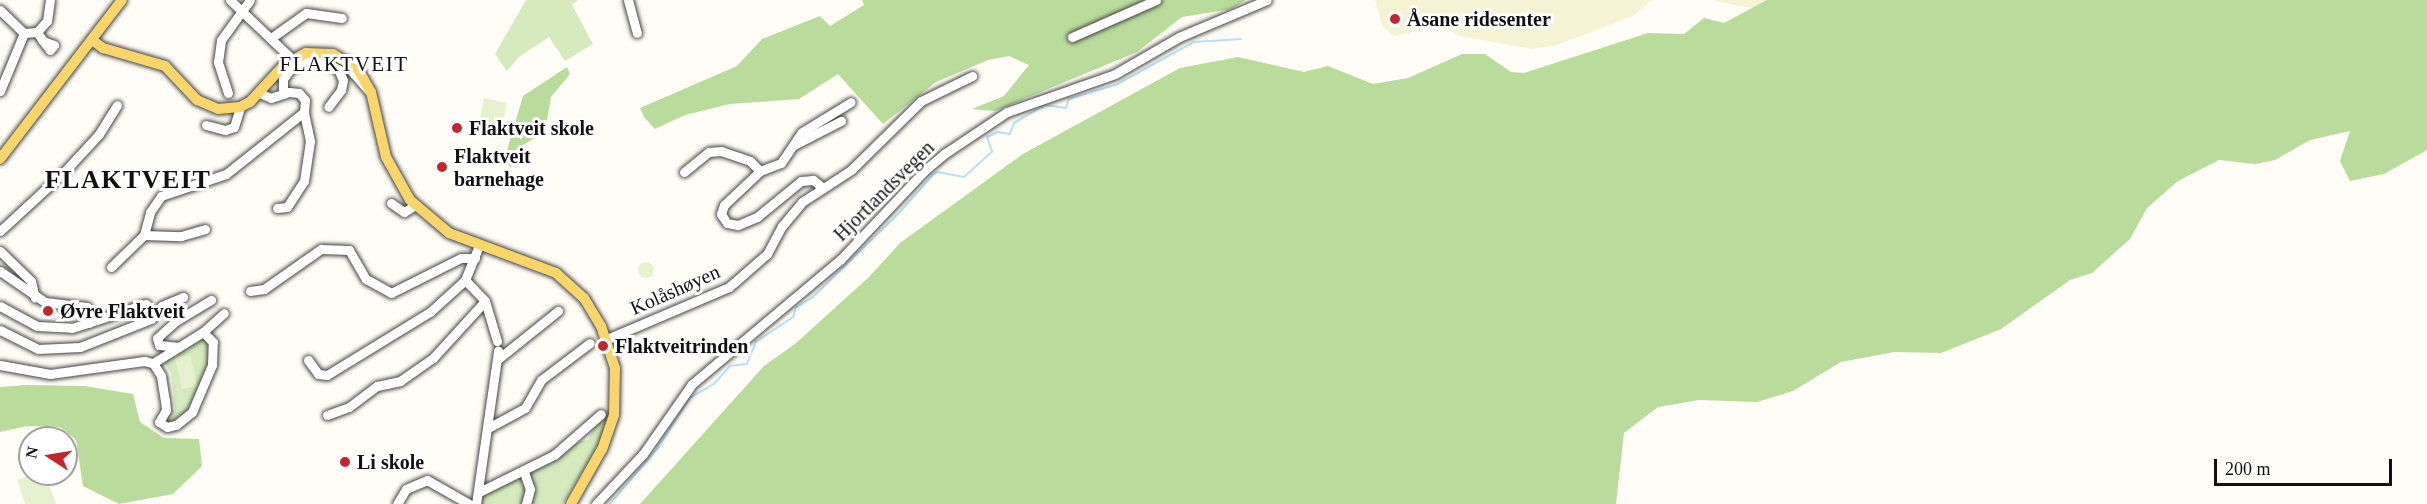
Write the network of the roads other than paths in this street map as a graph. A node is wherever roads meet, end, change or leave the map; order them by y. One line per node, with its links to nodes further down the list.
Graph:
1 (50, 0): 12 (street)
2 (122, 0): 17 (main road)
3 (230, 0): 9 (street)
4 (628, 0): 14 (street)
5 (1156, 0): 15 (street)
6 (1267, 0): 80 (street, Hjortlandsvegen)
7 (250, 1): 9 (street); 11 (street)
8 (0, 10): 13 (street)
9 (241, 12): 11 (street); 22 (street)
10 (342, 18): 16 (street)
11 (254, 23): 16 (street)
12 (37, 32): 13 (street); 18 (street)
13 (24, 33): 21 (street)
14 (637, 33)
15 (1072, 37)
16 (271, 38): 19 (street)
17 (92, 40): 27 (main road); 33 (main road)
18 (43, 41)
19 (292, 59): 23 (main road); 40 (main road)
20 (972, 76): 36 (street, Kolåshøyen)
21 (0, 91)
22 (228, 93)
23 (260, 93): 24 (street); 27 (main road)
24 (283, 94): 28 (street); 29 (street)
25 (851, 102): 32 (street)
26 (117, 105): 43 (street)
27 (240, 107): 31 (street)
28 (328, 107)
29 (304, 112): 37 (street); 41 (street)
30 (841, 121): 32 (street)
31 (206, 125)
32 (794, 145): 34 (street)
33 (0, 159)
34 (760, 171): 35 (street); 36 (street)
35 (684, 172)
36 (823, 188): 63 (street, Kolåshøyen)
37 (161, 196): 39 (street); 44 (street)
38 (391, 203): 40 (street)
39 (147, 205)
40 (416, 205): 45 (main road)
41 (277, 208)
42 (205, 229): 44 (street)
43 (0, 231)
44 (144, 235): 48 (street)
45 (479, 246): 47 (street); 63 (main road)
46 (0, 251): 53 (street)
47 (475, 258): 50 (street); 51 (street)
48 (111, 267)
49 (0, 272): 53 (street)
50 (465, 280): 55 (street); 67 (street)
51 (250, 291)
52 (183, 297): 61 (street)
53 (36, 298): 60 (street)
54 (211, 300): 66 (street)
55 (485, 301): 64 (street); 71 (street)
56 (146, 304): 60 (street)
57 (0, 306): 60 (street)
58 (558, 311): 72 (street)
59 (224, 313): 62 (street)
60 (89, 323)
61 (0, 330)
62 (203, 332): 66 (street); 68 (street)
63 (607, 339): 79 (main road)
64 (496, 341)
65 (590, 344): 72 (street)
66 (179, 346): 68 (street)
67 (308, 360)
68 (153, 363): 69 (street)
69 (0, 365)
70 (601, 414): 73 (street)
71 (327, 415)
72 (488, 428): 74 (street)
73 (524, 472): 74 (street); 78 (street)
74 (479, 492): 77 (street)
75 (398, 504): 76 (street)
76 (469, 504)
77 (476, 504)
78 (526, 504)
79 (571, 504)
80 (597, 504)

